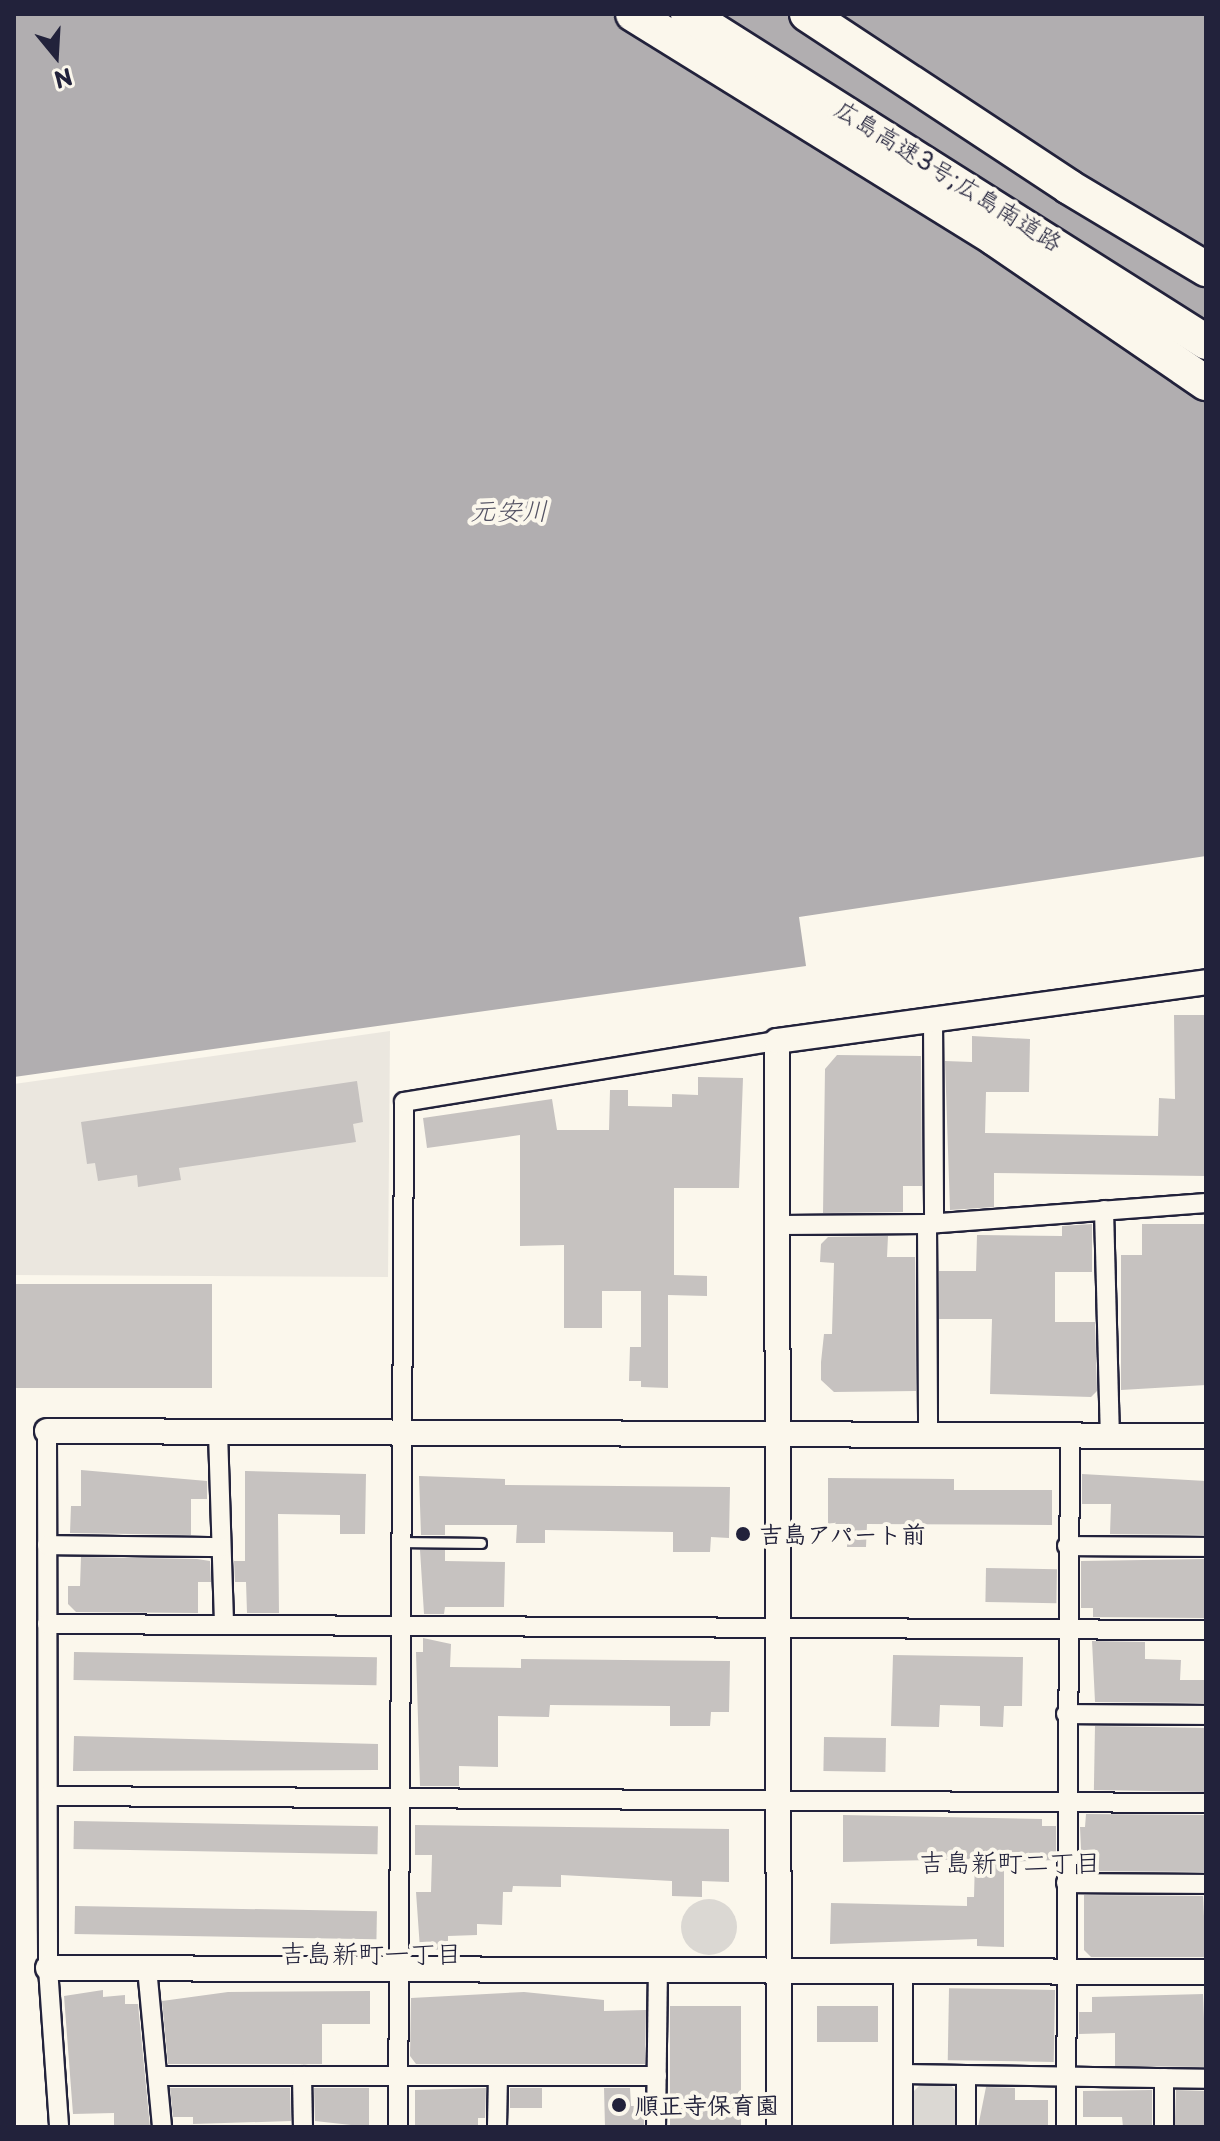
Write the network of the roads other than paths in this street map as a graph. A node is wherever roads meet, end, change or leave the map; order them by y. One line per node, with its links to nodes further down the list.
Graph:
1 (633, 14): 6 (highway)
2 (688, 14): 5 (highway, 広島高速3号;広島南道路)
3 (807, 14): 4 (highway)
4 (1206, 269)
5 (1206, 342)
6 (1206, 383)
7 (1206, 982): 8 (street)
8 (933, 1017): 9 (street); 12 (street)
9 (777, 1041): 13 (street); 16 (street)
10 (1206, 1203): 11 (street)
11 (1104, 1210): 12 (street); 21 (street)
12 (931, 1223): 13 (street); 17 (street)
13 (781, 1225): 18 (street)
14 (47, 1431): 15 (street); 24 (street)
15 (218, 1432): 16 (street); 26 (street)
16 (402, 1433): 18 (street); 22 (street)
17 (928, 1435): 18 (street); 19 (street)
18 (782, 1436): 31 (street)
19 (1070, 1436): 21 (street); 25 (street)
20 (1206, 1436): 21 (street)
21 (1110, 1437)
22 (401, 1542): 23 (lane); 30 (street)
23 (481, 1543)
24 (47, 1545): 26 (street); 28 (street)
25 (1067, 1546): 27 (street); 32 (street)
26 (221, 1547): 29 (street)
27 (1206, 1547)
28 (47, 1624): 29 (street); 36 (street)
29 (224, 1625): 30 (street)
30 (401, 1626): 31 (street); 37 (street)
31 (781, 1628): 32 (street); 38 (street)
32 (1066, 1630): 33 (street); 34 (street)
33 (1206, 1630)
34 (1066, 1714): 35 (street); 39 (street)
35 (1206, 1715)
36 (48, 1796): 37 (street); 43 (street)
37 (400, 1798): 38 (street); 45 (street)
38 (780, 1801): 39 (street); 47 (street)
39 (1066, 1802): 40 (street); 41 (street)
40 (1206, 1803)
41 (1066, 1883): 42 (street); 49 (street)
42 (1206, 1884)
43 (48, 1968): 44 (street); 61 (street)
44 (147, 1968): 45 (street); 53 (street)
45 (399, 1970): 46 (street); 55 (street)
46 (658, 1970): 47 (street); 56 (street)
47 (780, 1971): 48 (street); 67 (street)
48 (903, 1971): 49 (street); 51 (street)
49 (1066, 1972): 50 (street); 57 (street)
50 (1206, 1972)
51 (903, 2074): 52 (street); 68 (street)
52 (966, 2075): 57 (street); 69 (street)
53 (160, 2076): 54 (street); 62 (street)
54 (302, 2076): 55 (street); 63 (street)
55 (399, 2076): 58 (street); 64 (street)
56 (657, 2076): 58 (street); 66 (street)
57 (1066, 2076): 59 (street); 70 (street)
58 (498, 2077): 65 (street)
59 (1164, 2078): 60 (street); 71 (street)
60 (1206, 2079)
61 (59, 2127)
62 (162, 2127)
63 (303, 2127)
64 (398, 2127)
65 (497, 2127)
66 (656, 2127)
67 (779, 2127)
68 (903, 2127)
69 (966, 2127)
70 (1066, 2127)
71 (1164, 2127)

